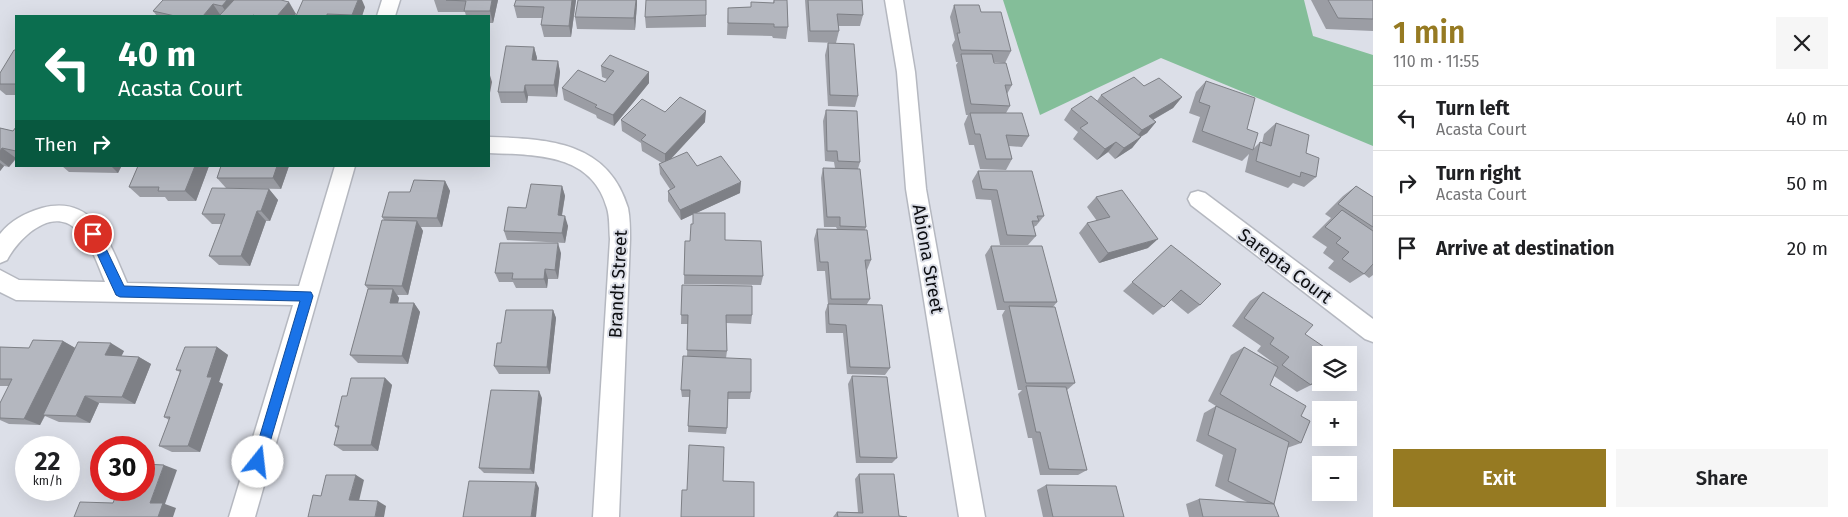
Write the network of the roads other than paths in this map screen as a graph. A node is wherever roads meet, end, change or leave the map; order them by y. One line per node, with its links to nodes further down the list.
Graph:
1 (391, 0): 3 (street)
2 (894, 0): 14 (street, Abiona Street)
3 (386, 15)
4 (490, 145): 13 (street, Brandt Street)
5 (345, 167): 10 (street)
6 (1198, 199): 11 (street, Sarepta Court)
7 (0, 254): 9 (street)
8 (0, 280): 9 (street)
9 (120, 292): 10 (street)
10 (307, 296): 12 (street)
11 (1373, 332)
12 (242, 517)
13 (606, 517)
14 (972, 517)

